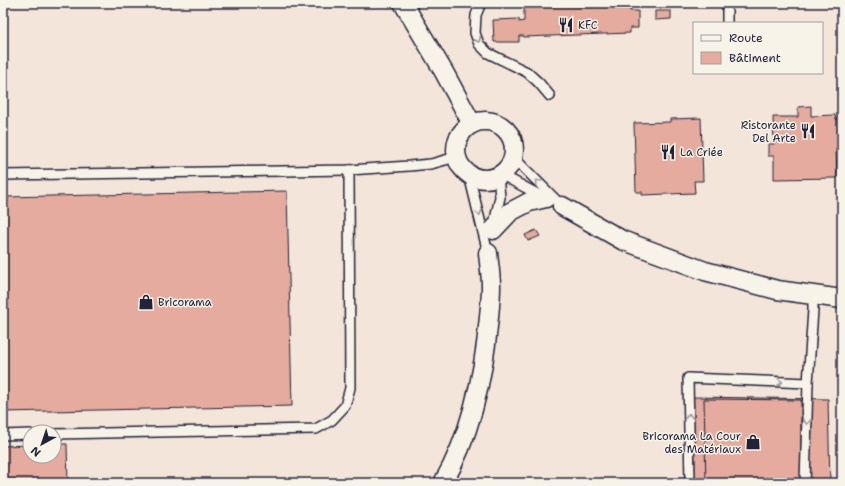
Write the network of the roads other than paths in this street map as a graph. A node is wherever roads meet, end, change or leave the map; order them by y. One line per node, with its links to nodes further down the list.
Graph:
1 (403, 3): 6 (street)
2 (481, 3): 5 (lane, one-way to 5)
3 (727, 3): 4 (lane)
4 (727, 22)
5 (550, 96)
6 (472, 124): 7 (street); 8 (street)
7 (456, 157): 9 (lane); 11 (street)
8 (514, 158): 12 (street); 14 (lane, one-way to 8)
9 (349, 170): 10 (lane); 21 (lane)
10 (3, 175)
11 (469, 175): 12 (street); 16 (lane, one-way to 16)
12 (500, 176): 13 (lane); 15 (lane)
13 (546, 198): 14 (lane); 15 (street)
14 (562, 206): 17 (street)
15 (493, 230): 16 (lane)
16 (488, 253): 23 (street)
17 (813, 296): 18 (street); 19 (lane)
18 (842, 299)
19 (808, 383): 24 (lane, one-way to 19); 25 (lane, one-way to 25)
20 (22, 434): 22 (lane)
21 (62, 434)
22 (3, 435)
23 (443, 483)
24 (690, 483)
25 (805, 483)

